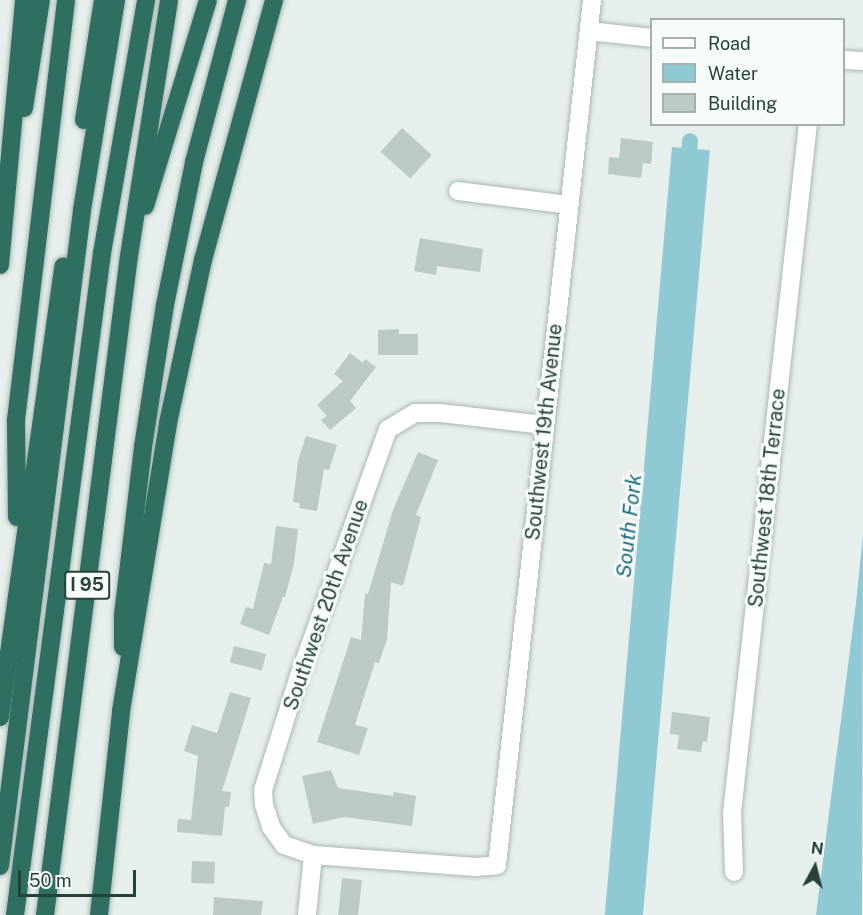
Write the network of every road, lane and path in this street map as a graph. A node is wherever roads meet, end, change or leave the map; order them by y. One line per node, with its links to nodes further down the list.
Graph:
1 (24, 0): 18 (highway)
2 (40, 0): 18 (highway)
3 (66, 0): 23 (highway)
4 (103, 0): 23 (highway)
5 (116, 0): 28 (highway)
6 (146, 0): 30 (highway)
7 (169, 0): 20 (highway, I 95)
8 (208, 0): 20 (highway)
9 (237, 0): 24 (highway)
10 (274, 0): 24 (highway)
11 (592, 0): 12 (street, Southwest 19th Avenue)
12 (589, 31): 13 (street); 19 (street, Southwest 19th Avenue)
13 (650, 38)
14 (845, 60): 15 (street)
15 (863, 62)
16 (808, 126): 29 (street, Southwest 18th Terrace)
17 (458, 191): 19 (street)
18 (7, 203): 21 (highway)
19 (569, 205): 22 (street, Southwest 19th Avenue)
20 (129, 256): 31 (highway, I 95)
21 (0, 265)
22 (544, 424): 26 (street, Southwest 20th Avenue); 27 (street, Southwest 19th Avenue)
23 (18, 579): 25 (highway)
24 (121, 711): 32 (highway)
25 (0, 717)
26 (314, 855): 27 (street, Southwest 20th Avenue); 33 (street)
27 (496, 865)
28 (0, 866)
29 (734, 872)
30 (15, 915)
31 (45, 915)
32 (99, 915)
33 (307, 915)

